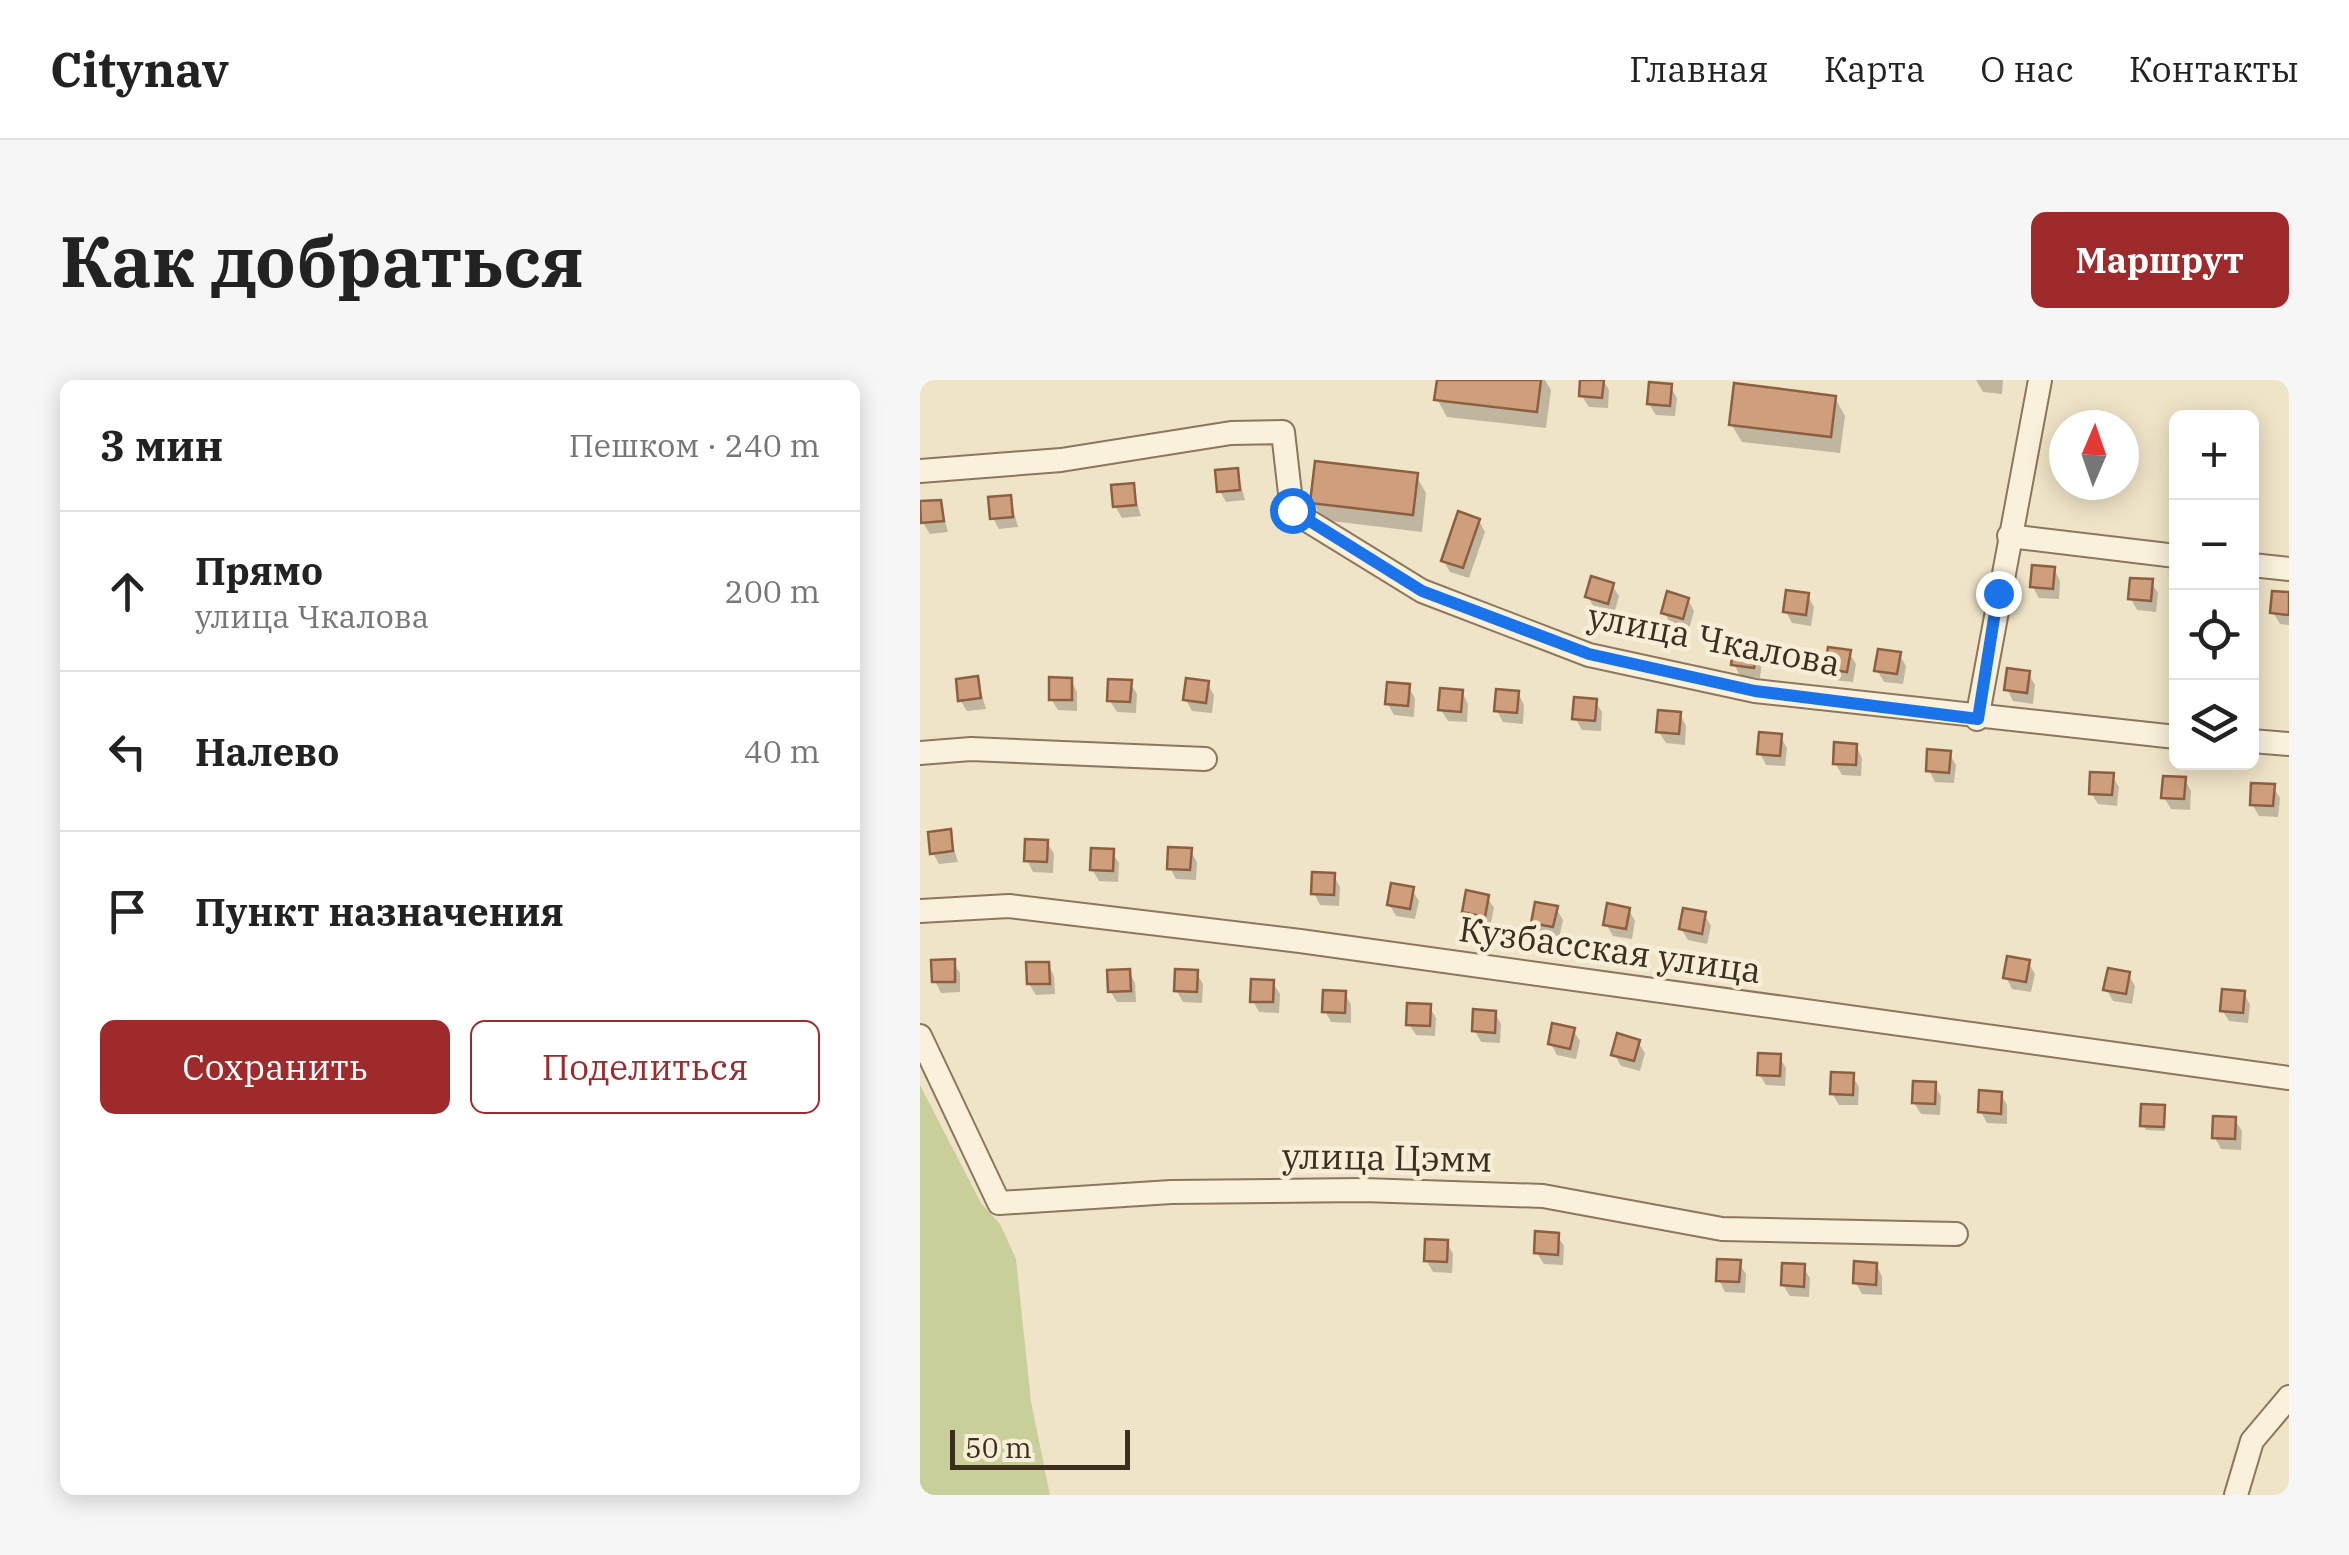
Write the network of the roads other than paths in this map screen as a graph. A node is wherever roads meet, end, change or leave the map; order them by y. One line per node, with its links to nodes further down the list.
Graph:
1 (2040, 380): 3 (street)
2 (920, 471): 7 (street, улица Чкалова)
3 (2009, 536): 4 (street); 7 (street)
4 (2169, 555)
5 (2259, 565): 6 (street)
6 (2289, 569)
7 (1978, 719): 8 (street, улица Чкалова)
8 (2169, 736)
9 (2259, 742): 10 (street)
10 (2289, 744)
11 (920, 754): 12 (street)
12 (1205, 759)
13 (920, 910): 15 (street, Кузбасская улица)
14 (920, 1036): 16 (street, улица Цэмм)
15 (2289, 1078)
16 (1956, 1234)
17 (2289, 1397): 18 (street)
18 (2236, 1495)

